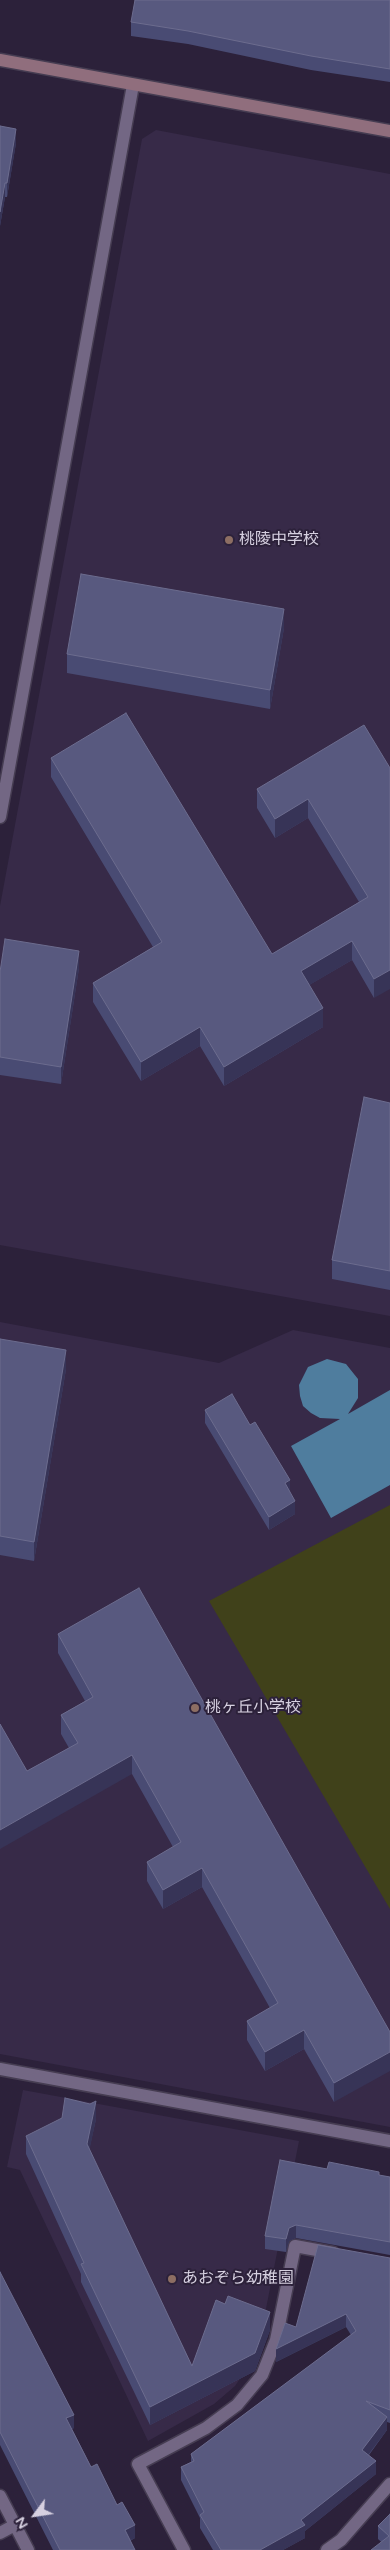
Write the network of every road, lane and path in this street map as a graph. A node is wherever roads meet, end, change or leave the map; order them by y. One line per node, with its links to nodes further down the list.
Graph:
1 (0, 60): 2 (street)
2 (133, 85): 3 (street); 4 (street)
3 (390, 131)
4 (0, 817)
5 (0, 2069): 6 (street)
6 (390, 2141)
7 (342, 2254): 13 (street)
8 (390, 2484): 14 (street)
9 (0, 2496): 10 (street)
10 (15, 2525): 11 (street); 12 (street)
11 (0, 2533)
12 (28, 2550)
13 (184, 2550)
14 (327, 2550)

